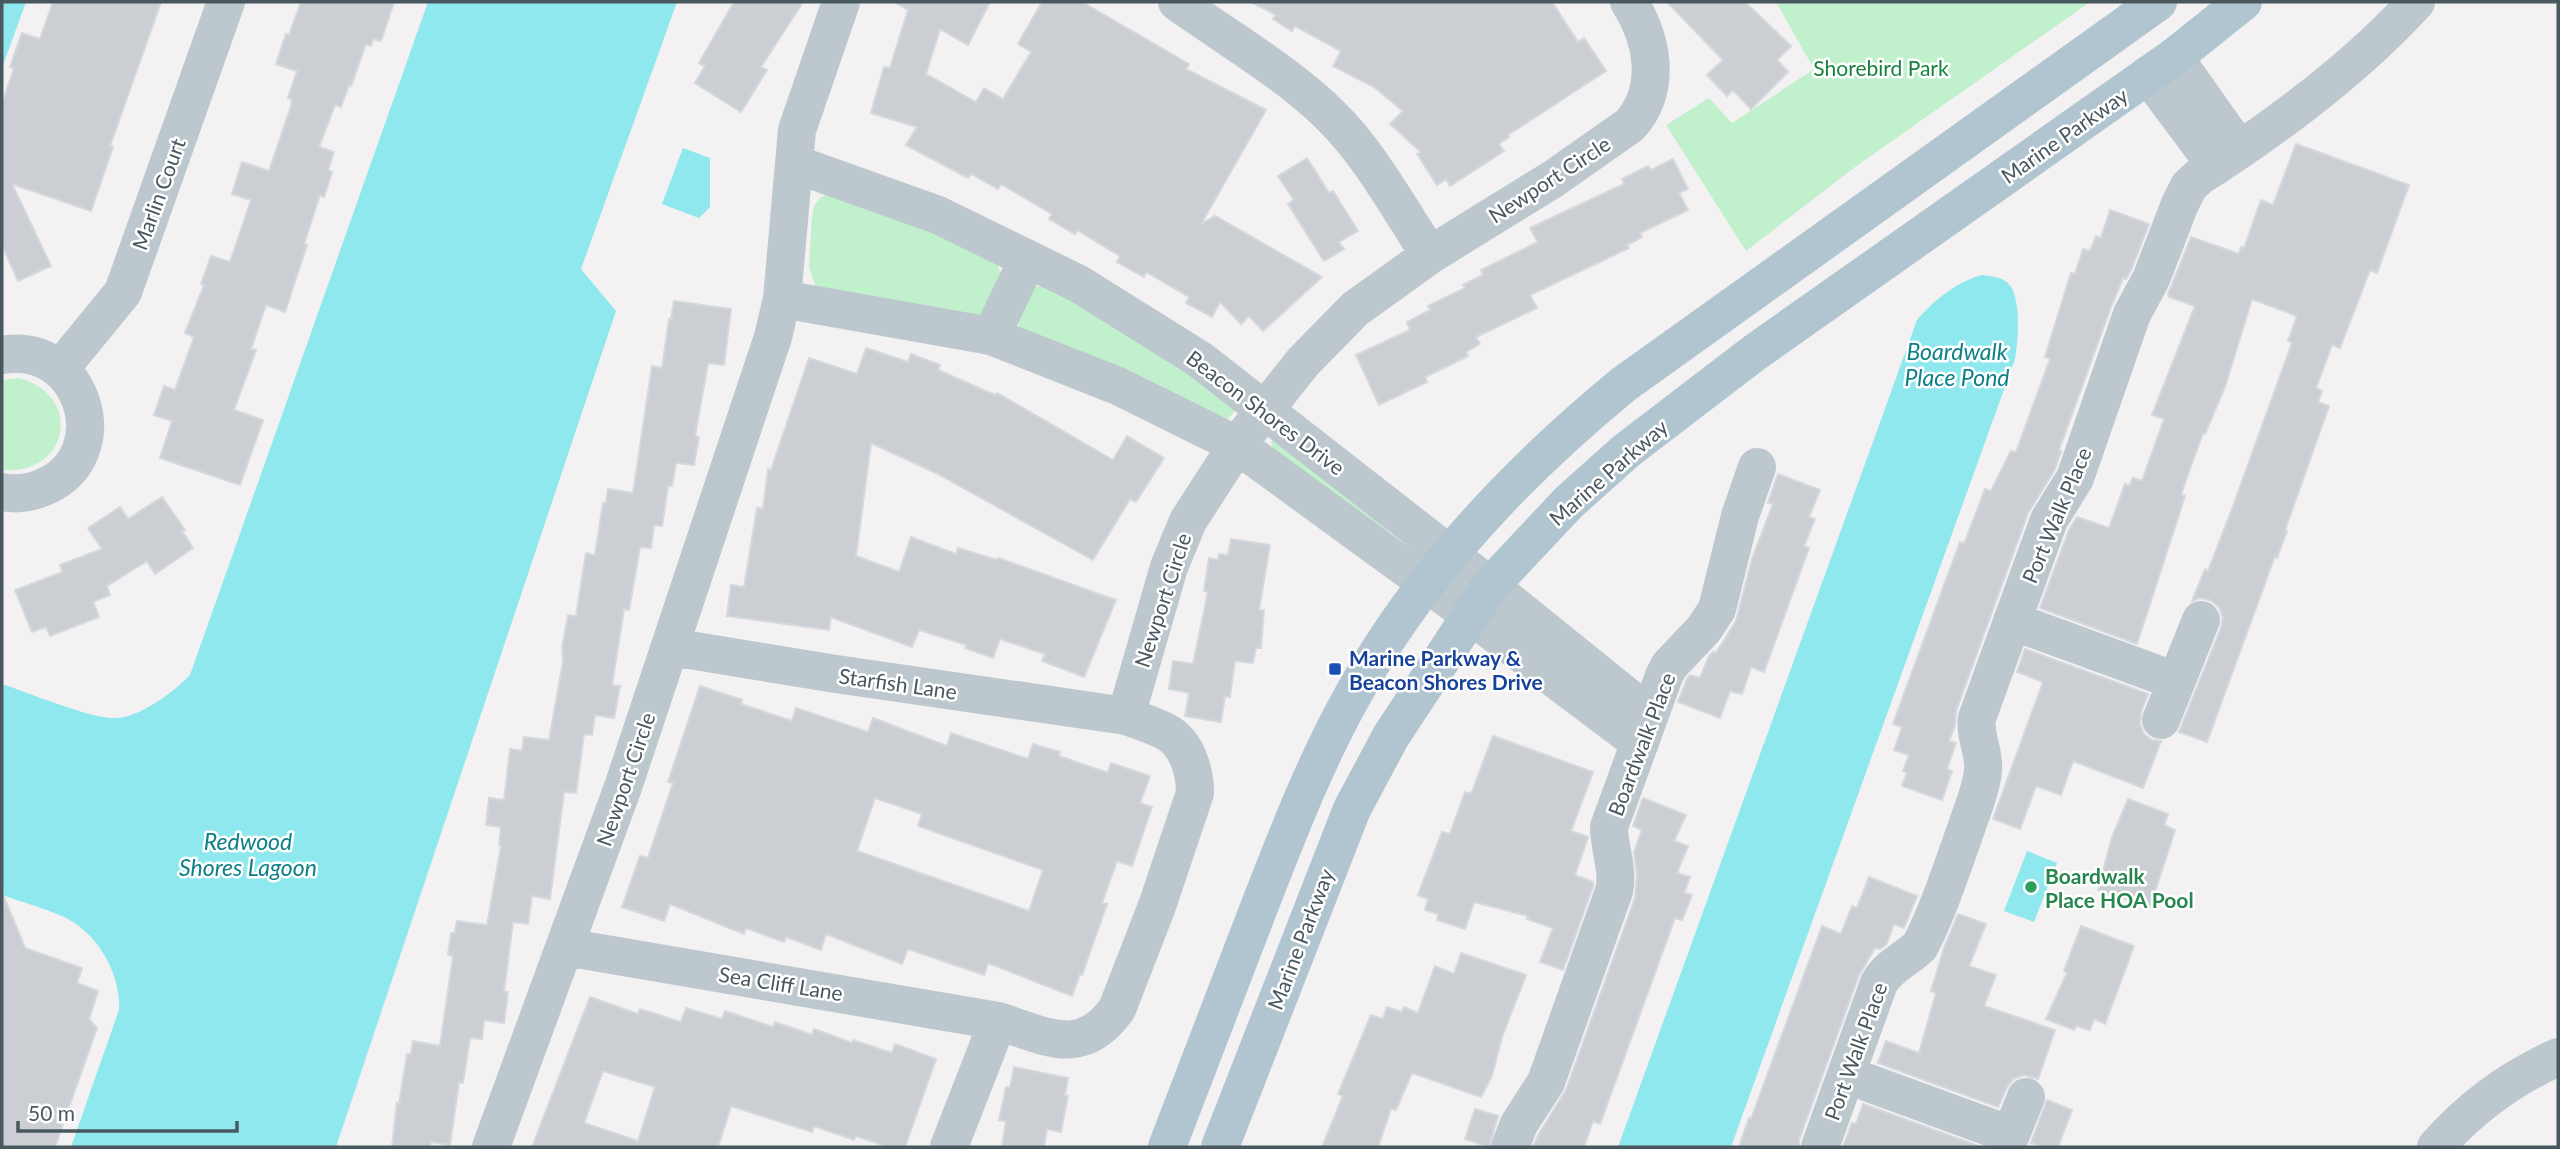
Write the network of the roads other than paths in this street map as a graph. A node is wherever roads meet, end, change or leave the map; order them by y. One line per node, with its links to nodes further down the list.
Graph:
1 (226, 2): 16 (street, Marlin Court)
2 (841, 2): 10 (street, Newport Circle)
3 (1177, 2): 11 (street)
4 (1629, 2): 11 (street, Newport Circle)
5 (2158, 2): 21 (main road)
6 (2243, 2): 8 (main road, Marine Parkway)
7 (2416, 2): 9 (street, Port Walk Place)
8 (2161, 66): 9 (street); 22 (main road, Marine Parkway)
9 (2227, 158): 24 (street, Port Walk Place)
10 (795, 164): 12 (street, Beacon Shores Drive); 13 (street, Newport Circle)
11 (1430, 255): 17 (street, Newport Circle)
12 (1027, 261): 14 (street); 17 (street, Beacon Shores Drive)
13 (782, 299): 14 (street, Beacon Shores Drive); 25 (street, Newport Circle)
14 (990, 336): 18 (street, Beacon Shores Drive)
15 (2, 355): 16 (street)
16 (60, 369): 20 (street)
17 (1266, 410): 18 (street, Newport Circle); 21 (street, Beacon Shores Drive)
18 (1237, 445): 21 (street, Beacon Shores Drive); 27 (street, Newport Circle)
19 (1757, 467): 29 (street, Boardwalk Place)
20 (2, 492)
21 (1438, 568): 22 (street); 38 (main road)
22 (1480, 600): 29 (street); 39 (main road, Marine Parkway)
23 (2201, 620): 26 (street)
24 (2012, 621): 26 (street); 33 (street, Port Walk Place)
25 (671, 647): 27 (street, Starfish Lane); 30 (street, Newport Circle)
26 (2176, 681): 28 (street)
27 (1126, 716): 31 (street)
28 (2161, 720)
29 (1645, 729): 40 (street, Boardwalk Place)
30 (565, 947): 31 (street, Sea Cliff Lane); 36 (street, Newport Circle)
31 (998, 1021): 37 (street)
32 (2558, 1058): 42 (street)
33 (1846, 1074): 35 (street); 41 (street, Port Walk Place)
34 (2026, 1097): 35 (street)
35 (2009, 1141)
36 (491, 1147)
37 (948, 1147)
38 (1167, 1147)
39 (1220, 1147)
40 (1510, 1147)
41 (1820, 1147)
42 (2436, 1147)

